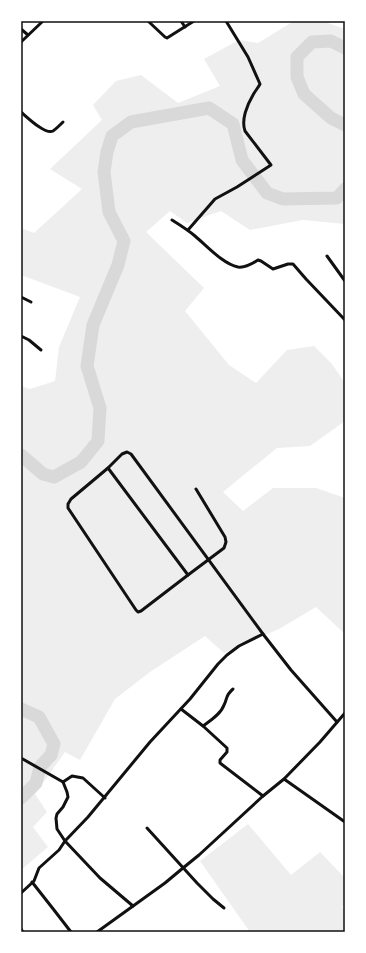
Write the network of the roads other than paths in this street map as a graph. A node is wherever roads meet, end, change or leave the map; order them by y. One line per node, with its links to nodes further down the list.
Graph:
1 (43, 21): 8 (street)
2 (148, 21): 6 (street)
3 (181, 21): 6 (street)
4 (194, 21): 6 (street)
5 (226, 21): 13 (street)
6 (184, 27)
7 (21, 29): 8 (street)
8 (28, 35): 9 (street)
9 (21, 42)
10 (21, 112): 11 (street)
11 (62, 122)
12 (172, 220): 13 (street)
13 (188, 230): 18 (street)
14 (327, 256): 15 (street)
15 (345, 281)
16 (21, 297): 17 (street)
17 (31, 302)
18 (345, 320)
19 (21, 336): 20 (street)
20 (41, 350)
21 (108, 468): 23 (street); 24 (street); 24 (street)
22 (196, 489): 23 (street)
23 (209, 560): 24 (street); 25 (street)
24 (188, 575)
25 (263, 634): 27 (street); 29 (street)
26 (233, 689): 30 (street)
27 (181, 709): 30 (street); 35 (street)
28 (345, 713): 29 (street)
29 (337, 722): 32 (street)
30 (203, 726): 34 (street)
31 (21, 758): 33 (street)
32 (284, 779): 34 (street); 36 (street)
33 (63, 782): 35 (street); 38 (street)
34 (263, 796): 39 (street)
35 (105, 798): 38 (street)
36 (345, 822)
37 (147, 828): 39 (street)
38 (65, 841): 40 (street); 42 (street)
39 (183, 868): 42 (street); 43 (street)
40 (32, 882): 41 (street); 46 (street)
41 (21, 893)
42 (133, 906): 47 (street)
43 (224, 908)
44 (21, 929): 45 (street)
45 (23, 932)
46 (71, 932)
47 (97, 932)

